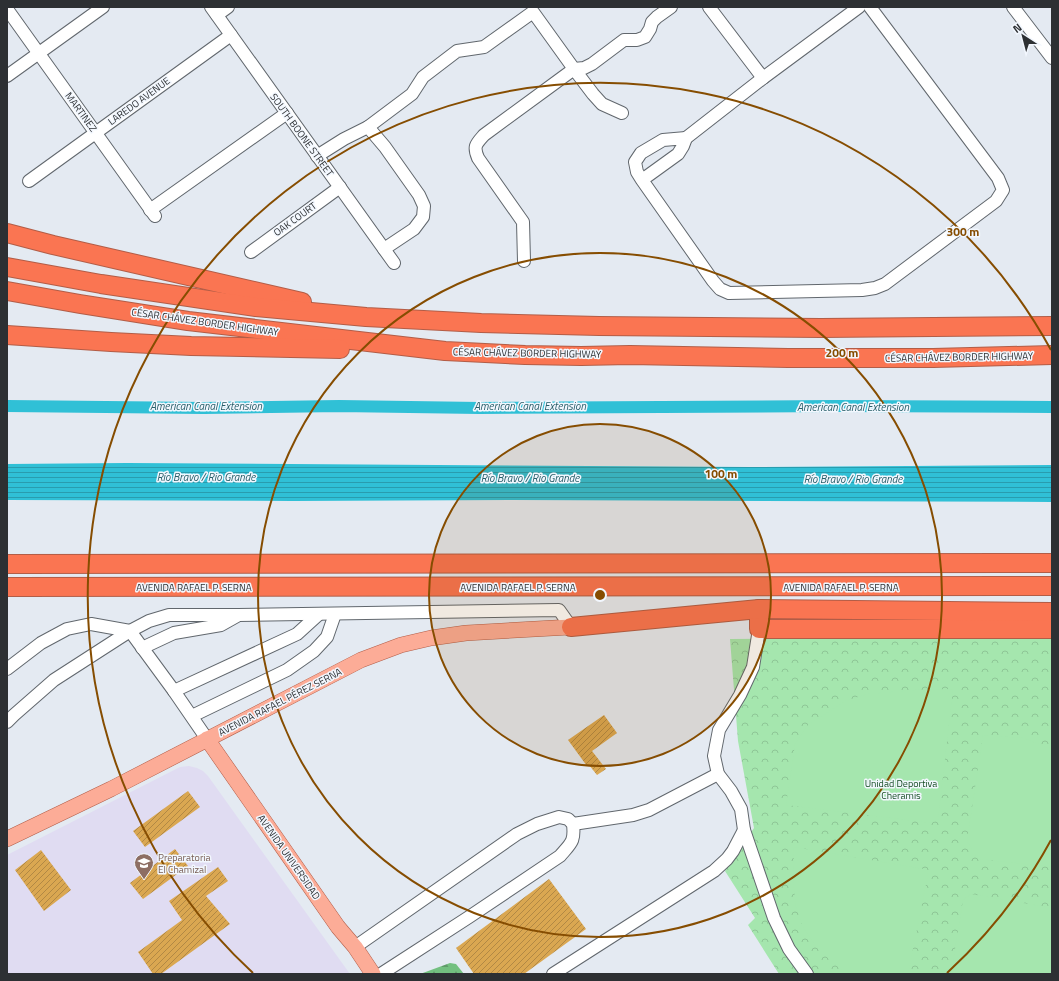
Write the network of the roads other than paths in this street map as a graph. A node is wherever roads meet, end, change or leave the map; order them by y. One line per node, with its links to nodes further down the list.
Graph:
1 (103, 7): 12 (street)
2 (228, 7): 10 (street)
3 (671, 7): 14 (street)
4 (709, 7): 16 (street)
5 (859, 7): 16 (street)
6 (870, 7): 23 (street)
7 (1013, 7): 13 (street)
8 (7, 9): 12 (street, MARTINEZ)
9 (535, 10): 14 (street); 19 (street)
10 (214, 11): 11 (street, SOUTH BOONE STREET)
11 (231, 35): 17 (street, SOUTH BOONE STREET); 20 (street, LAREDO AVENUE)
12 (39, 53): 15 (street); 20 (street, MARTINEZ)
13 (1052, 58)
14 (574, 69): 18 (street); 31 (street)
15 (7, 76)
16 (763, 78): 21 (street)
17 (286, 113): 20 (street, MARTINEZ); 22 (street, SOUTH BOONE STREET)
18 (622, 113)
19 (368, 127): 22 (street); 29 (street)
20 (95, 132): 24 (street, LAREDO AVENUE)
21 (686, 138): 23 (street); 23 (street)
22 (317, 156): 25 (street, SOUTH BOONE STREET)
23 (642, 180)
24 (29, 181)
25 (340, 187): 29 (street, SOUTH BOONE STREET); 30 (street, OAK COURT)
26 (7, 226): 28 (highway)
27 (7, 233): 28 (highway)
28 (53, 245): 35 (highway)
29 (384, 249): 32 (street, SOUTH BOONE STREET)
30 (251, 252)
31 (524, 261)
32 (394, 263)
33 (7, 267): 35 (highway)
34 (7, 291): 38 (highway, CÉSAR CHÁVEZ BORDER HIGHWAY)
35 (366, 317): 36 (highway)
36 (1052, 326)
37 (7, 335): 38 (highway)
38 (445, 351): 39 (highway, CÉSAR CHÁVEZ BORDER HIGHWAY)
39 (1052, 356)
40 (1052, 563): 41 (highway)
41 (7, 564)
42 (1052, 586): 43 (highway, AVENIDA RAFAEL P. SERNA)
43 (7, 588)
44 (759, 609): 45 (highway); 49 (highway); 50 (highway)
45 (1052, 612)
46 (319, 614): 47 (street); 48 (street); 55 (street)
47 (335, 614): 49 (street); 56 (street)
48 (238, 616): 52 (street); 53 (street)
49 (571, 627): 58 (main road, AVENIDA RAFAEL PÉREZ SERNA)
50 (759, 629): 51 (highway); 59 (street)
51 (1052, 629)
52 (130, 630): 53 (street); 54 (street); 57 (street)
53 (142, 648): 55 (street)
54 (7, 669)
55 (174, 692): 56 (street)
56 (192, 716): 58 (street)
57 (7, 722)
58 (207, 740): 62 (main road, AVENIDA RAFAEL PÉREZ SERNA); 63 (main road, AVENIDA UNIVERSIDAD)
59 (718, 774): 60 (street); 61 (street)
60 (573, 824): 63 (street); 65 (street)
61 (744, 830): 66 (street); 67 (street)
62 (10, 834)
63 (354, 947): 64 (main road, AVENIDA UNIVERSIDAD)
64 (373, 974)
65 (381, 974)
66 (553, 974)
67 (807, 974)

